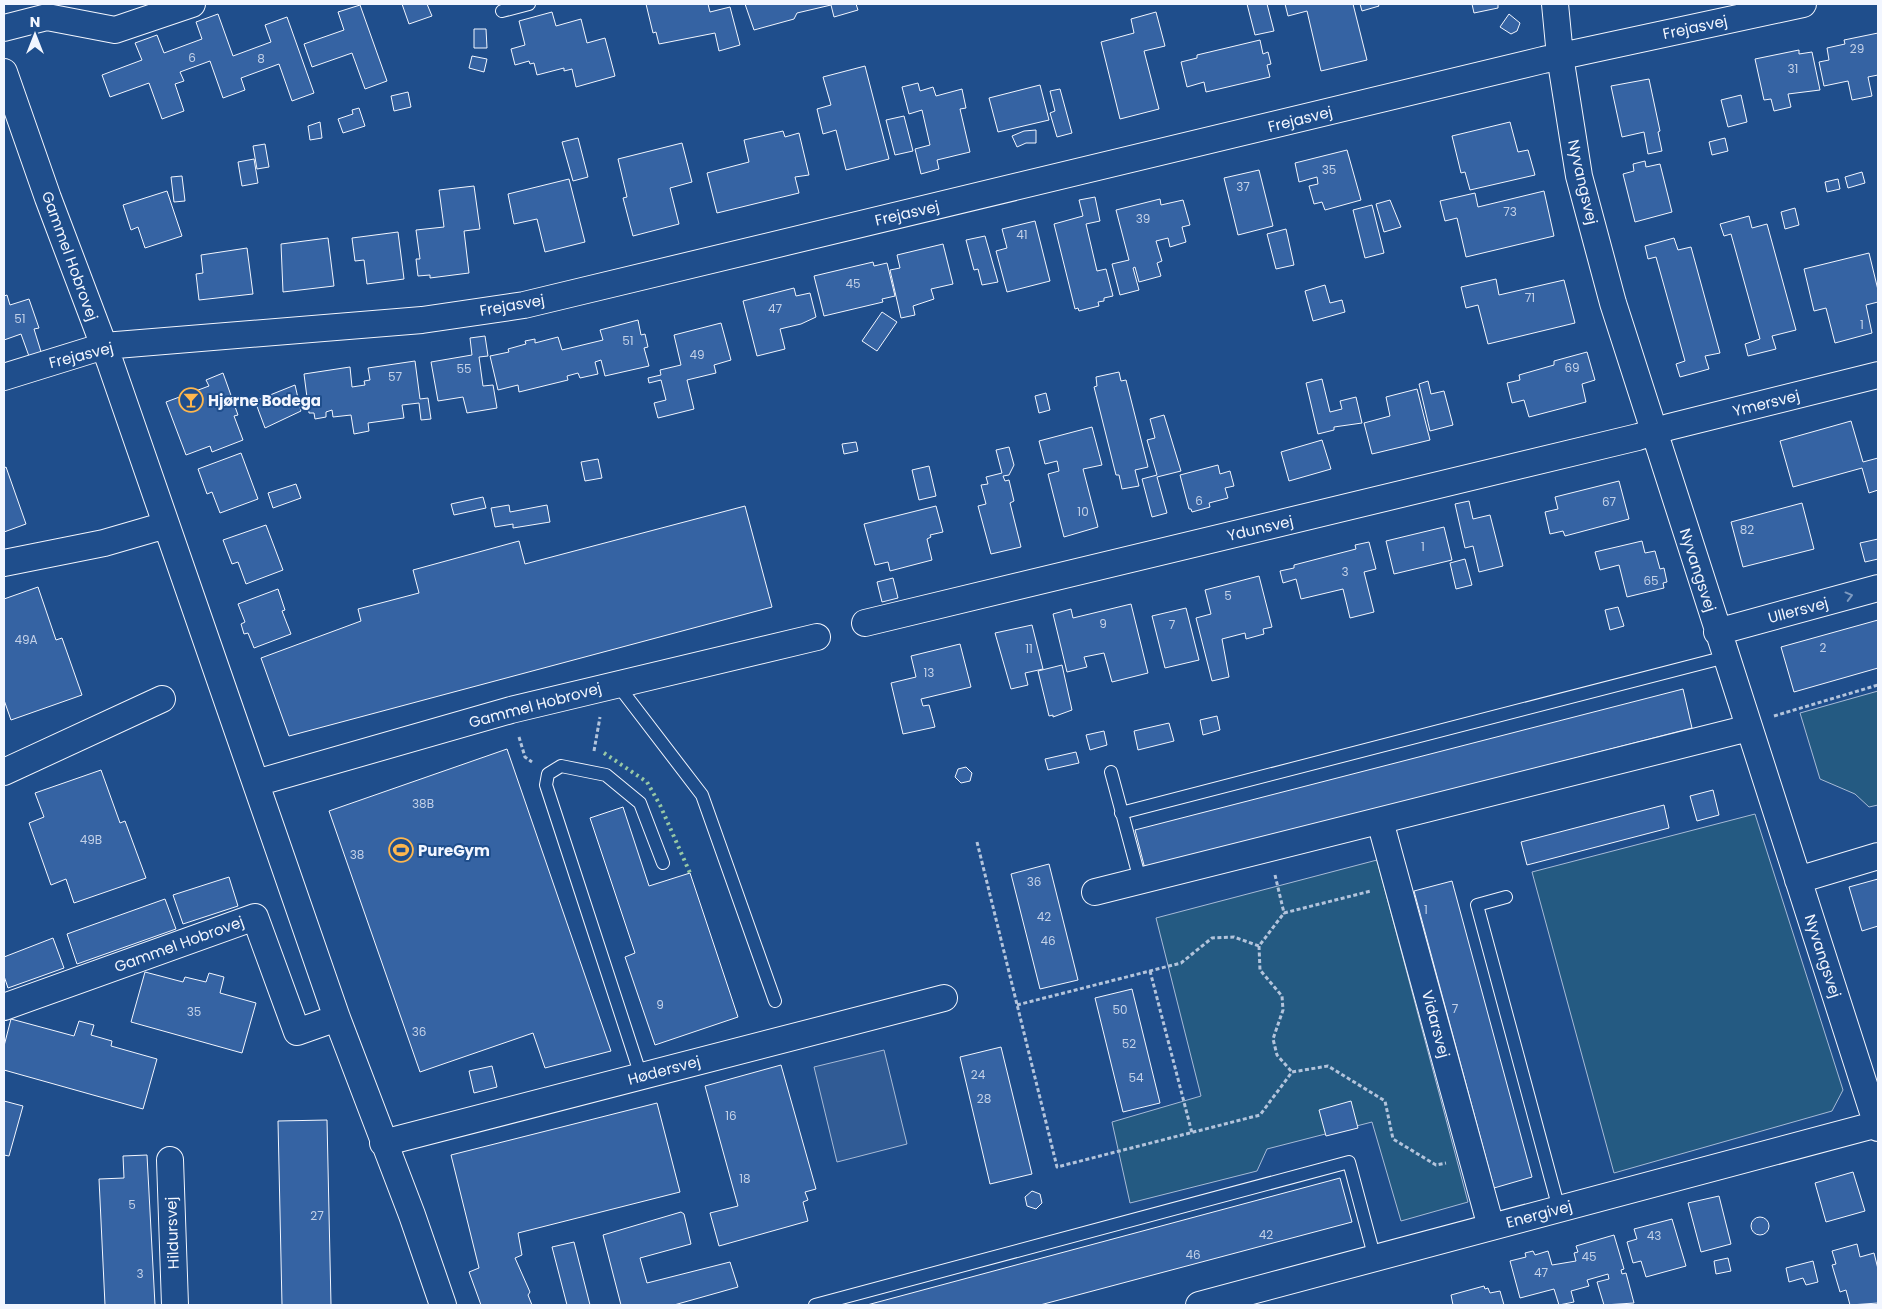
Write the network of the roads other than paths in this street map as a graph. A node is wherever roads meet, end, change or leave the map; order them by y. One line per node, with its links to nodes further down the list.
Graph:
1 (192, 4): 6 (street)
2 (529, 4): 5 (lane)
3 (1556, 4): 7 (street, Nyvangsvej)
4 (1803, 4): 7 (street, Frejasvej)
5 (502, 11)
6 (4, 28)
7 (1560, 56): 9 (street, Frejasvej); 12 (street, Nyvangsvej)
8 (4, 72): 9 (street, Gammel Hobrovej)
9 (104, 346): 11 (street, Frejasvej); 13 (street, Gammel Hobrovej)
10 (1878, 375): 12 (street, Ymersvej)
11 (4, 378)
12 (1654, 432): 16 (street, Ydunsvej); 17 (street, Nyvangsvej)
13 (166, 524): 14 (street); 25 (street, Gammel Hobrovej)
14 (4, 563)
15 (1878, 588): 17 (street, Ullersvej, one-way to 15)
16 (865, 623)
17 (1717, 632): 19 (street, Nyvangsvej)
18 (817, 637): 20 (street, Gammel Hobrovej)
19 (1726, 657): 22 (street, Nyvangsvej); 26 (lane)
20 (611, 686): 25 (street, Gammel Hobrovej); 35 (lane)
21 (162, 699): 23 (street)
22 (1749, 728): 27 (street); 31 (street, Nyvangsvej)
23 (4, 772)
24 (1111, 772): 26 (lane)
25 (256, 783): 37 (street, Gammel Hobrovej)
26 (1121, 813): 30 (lane)
27 (1380, 821): 30 (street); 43 (street, Vidarsvej)
28 (1878, 856): 31 (street)
29 (663, 863): 38 (lane)
30 (1140, 880): 32 (street)
31 (1798, 880): 39 (street, Nyvangsvej)
32 (1095, 892)
33 (1506, 897): 42 (lane)
34 (944, 998): 38 (street, Hødersvej)
35 (775, 1001)
36 (4, 1007): 37 (street, Gammel Hobrovej)
37 (337, 1018): 40 (street, Gammel Hobrovej)
38 (641, 1076): 40 (street, Hødersvej)
39 (1878, 1125): 42 (street, Energivej)
40 (383, 1143): 46 (street, Gammel Hobrovej)
41 (170, 1160): 45 (street, Hildursvej)
42 (1559, 1209): 43 (street, Energivej)
43 (1492, 1227): 44 (street, Energivej)
44 (1375, 1258): 47 (lane); 48 (street, Energivej)
45 (175, 1305)
46 (442, 1305)
47 (815, 1305)
48 (1199, 1305)

